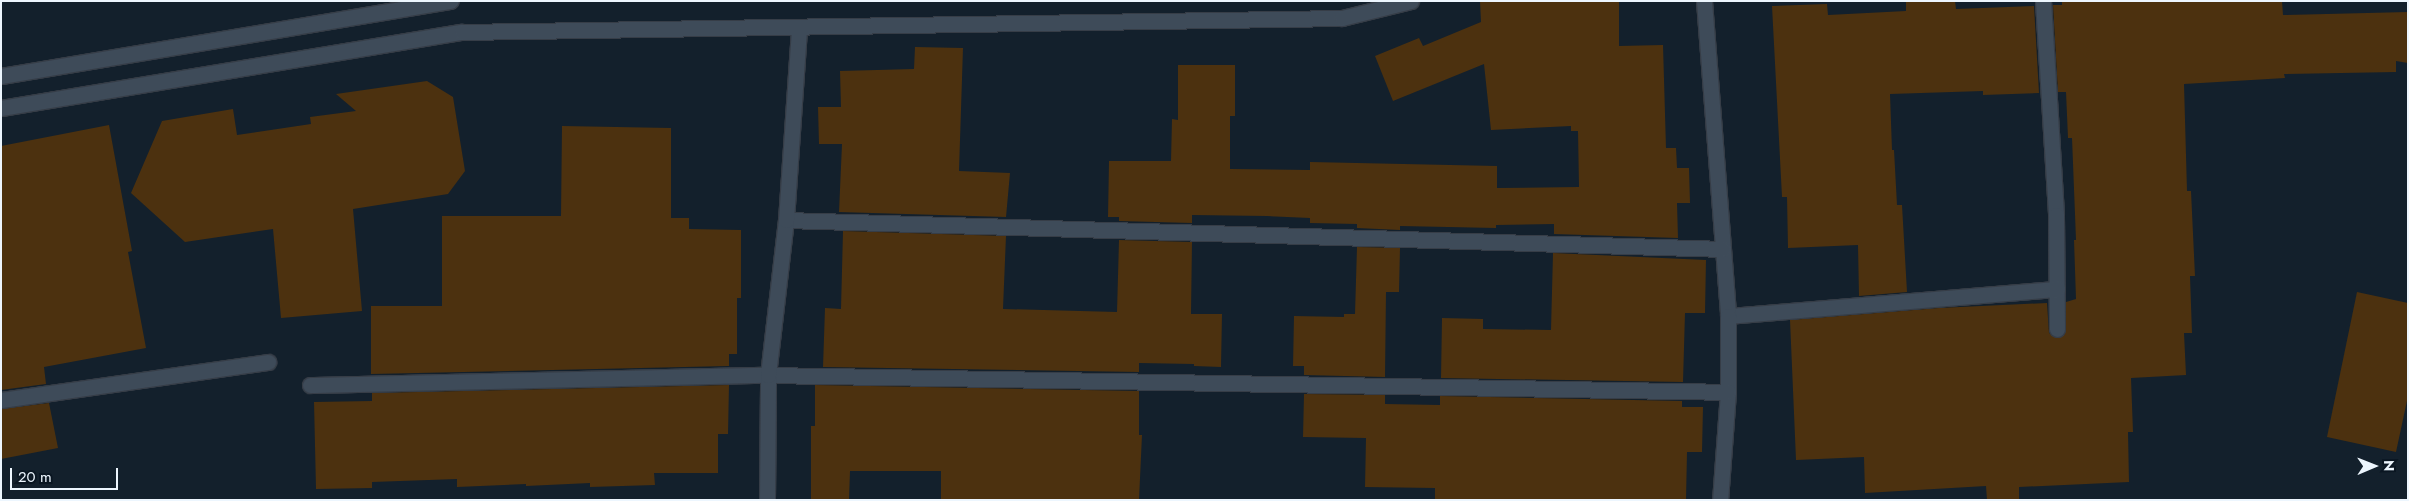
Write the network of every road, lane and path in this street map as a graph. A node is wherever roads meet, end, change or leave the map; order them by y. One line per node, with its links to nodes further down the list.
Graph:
1 (451, 1): 6 (street)
2 (1411, 1): 5 (street)
3 (1704, 1): 9 (street)
4 (2043, 1): 10 (street)
5 (799, 26): 7 (street); 8 (street)
6 (1, 76)
7 (1, 108)
8 (786, 220): 9 (street); 14 (street)
9 (1723, 248): 11 (street)
10 (2057, 289): 11 (street); 12 (street)
11 (1728, 316): 16 (street)
12 (2057, 329)
13 (268, 362): 17 (street)
14 (768, 375): 15 (street); 16 (street); 18 (street)
15 (310, 385)
16 (1728, 392): 19 (street)
17 (1, 400)
18 (767, 500)
19 (1720, 500)

